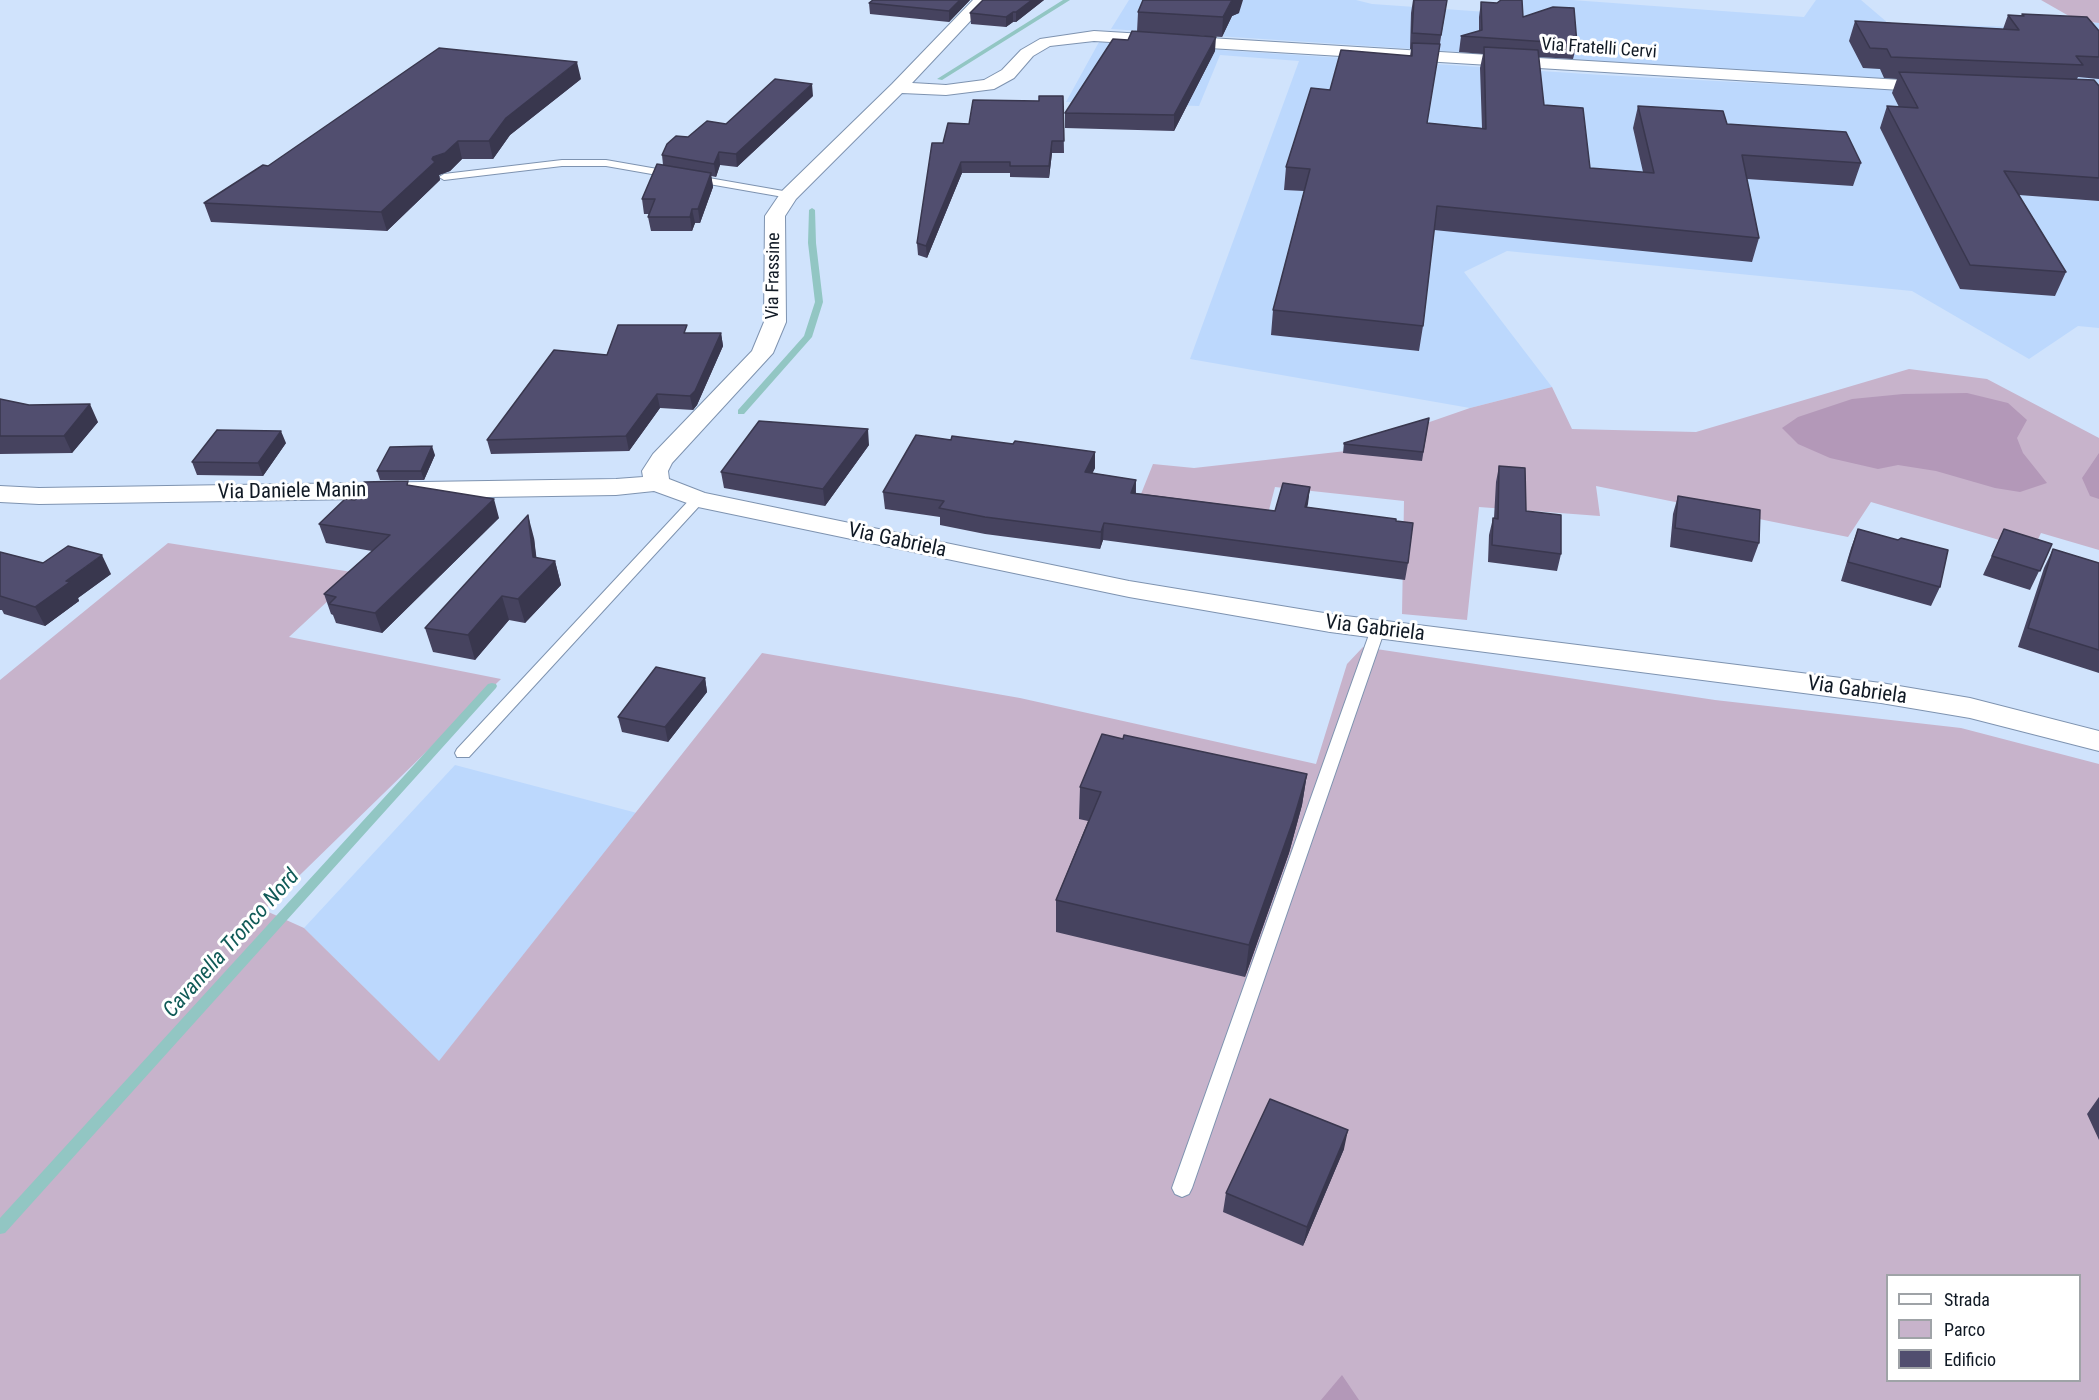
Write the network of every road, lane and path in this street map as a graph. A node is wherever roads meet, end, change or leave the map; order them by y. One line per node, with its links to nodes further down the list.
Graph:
1 (982, 0): 2 (street, Via Frassine)
2 (898, 88): 3 (street, Via Fratelli Cervi); 5 (street, Via Frassine)
3 (1950, 88)
4 (444, 177): 5 (lane)
5 (789, 195): 6 (street, Via Frassine)
6 (657, 483): 7 (street, Via Daniele Manin); 8 (street, Via Gabriela)
7 (0, 494)
8 (698, 500): 9 (street, Via Gabriela); 11 (lane)
9 (1378, 629): 10 (street, Via Gabriela); 12 (lane)
10 (2099, 741)
11 (463, 753)
12 (1182, 1188)

